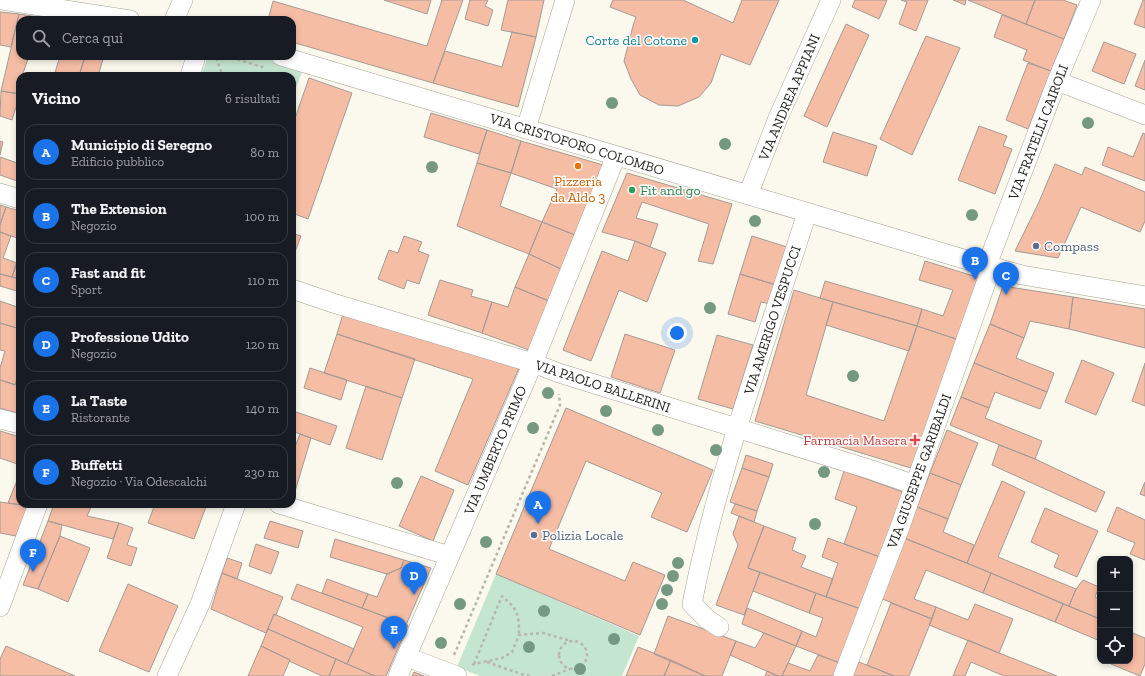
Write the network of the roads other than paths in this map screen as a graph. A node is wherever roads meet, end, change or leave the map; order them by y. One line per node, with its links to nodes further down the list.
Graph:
1 (2, 0): 6 (street)
2 (183, 0): 7 (street)
3 (565, 0): 13 (street)
4 (831, 0): 16 (street, VIA ANDREA APPIANI)
5 (1091, 0): 11 (street, VIA FRATELLI CAIROLI)
6 (104, 16)
7 (176, 16)
8 (195, 60): 10 (street)
9 (275, 63): 13 (street, VIA CRISTOFORO COLOMBO)
10 (191, 72)
11 (1057, 81): 12 (street); 19 (street, VIA FRATELLI CAIROLI)
12 (1145, 114)
13 (526, 129): 14 (street, VIA CRISTOFORO COLOMBO)
14 (616, 156): 16 (street, VIA CRISTOFORO COLOMBO); 22 (street, VIA UMBERTO PRIMO)
15 (0, 193): 17 (street)
16 (748, 195): 18 (street, VIA CRISTOFORO COLOMBO)
17 (16, 198)
18 (807, 212): 19 (street, VIA CRISTOFORO COLOMBO); 25 (street, VIA AMERIGO VESPUCCI)
19 (988, 265): 21 (street, VIA CRISTOFORO COLOMBO); 26 (street, VIA GIUSEPPE GARIBALDI)
20 (296, 290): 22 (street, VIA PAOLO BALLERINI)
21 (1144, 293)
22 (533, 363): 25 (street, VIA PAOLO BALLERINI); 30 (street, VIA UMBERTO PRIMO)
23 (0, 418): 24 (street)
24 (16, 423)
25 (738, 428): 26 (street, VIA PAOLO BALLERINI); 32 (street, VIA AMERIGO VESPUCCI)
26 (914, 485): 37 (street, VIA GIUSEPPE GARIBALDI)
27 (37, 508): 31 (street)
28 (235, 508): 35 (street)
29 (292, 508): 30 (street)
30 (450, 556): 33 (street, VIA UMBERTO PRIMO)
31 (0, 607)
32 (719, 627)
33 (407, 657): 34 (street); 36 (street, VIA UMBERTO PRIMO)
34 (458, 672)
35 (167, 676)
36 (398, 676)
37 (843, 676)

